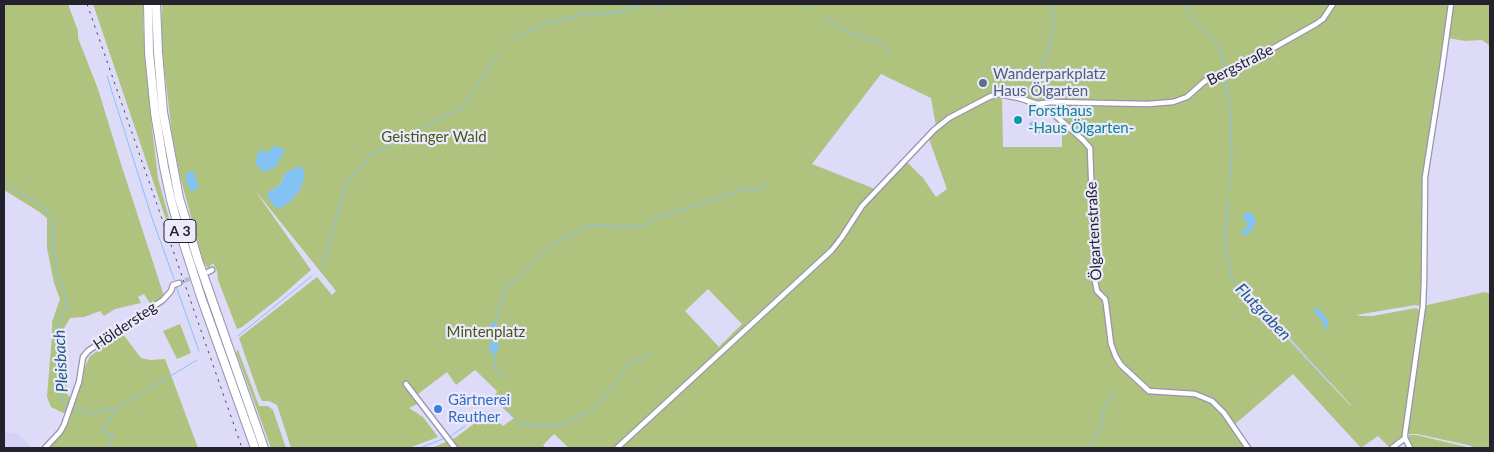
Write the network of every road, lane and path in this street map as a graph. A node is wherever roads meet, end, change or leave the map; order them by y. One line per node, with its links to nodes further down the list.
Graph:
1 (148, 4): 10 (highway, A 3)
2 (156, 4): 11 (highway, A 3)
3 (1333, 4): 5 (street, Bergstraße)
4 (1451, 4): 8 (street)
5 (1037, 104): 13 (street); 14 (street, Ölgartenstraße)
6 (176, 284): 9 (street, Höldersteg)
7 (406, 384): 12 (street)
8 (1405, 438): 15 (street); 16 (street)
9 (45, 448)
10 (255, 448)
11 (264, 448)
12 (455, 448)
13 (617, 448)
14 (1248, 448)
15 (1392, 448)
16 (1410, 448)

